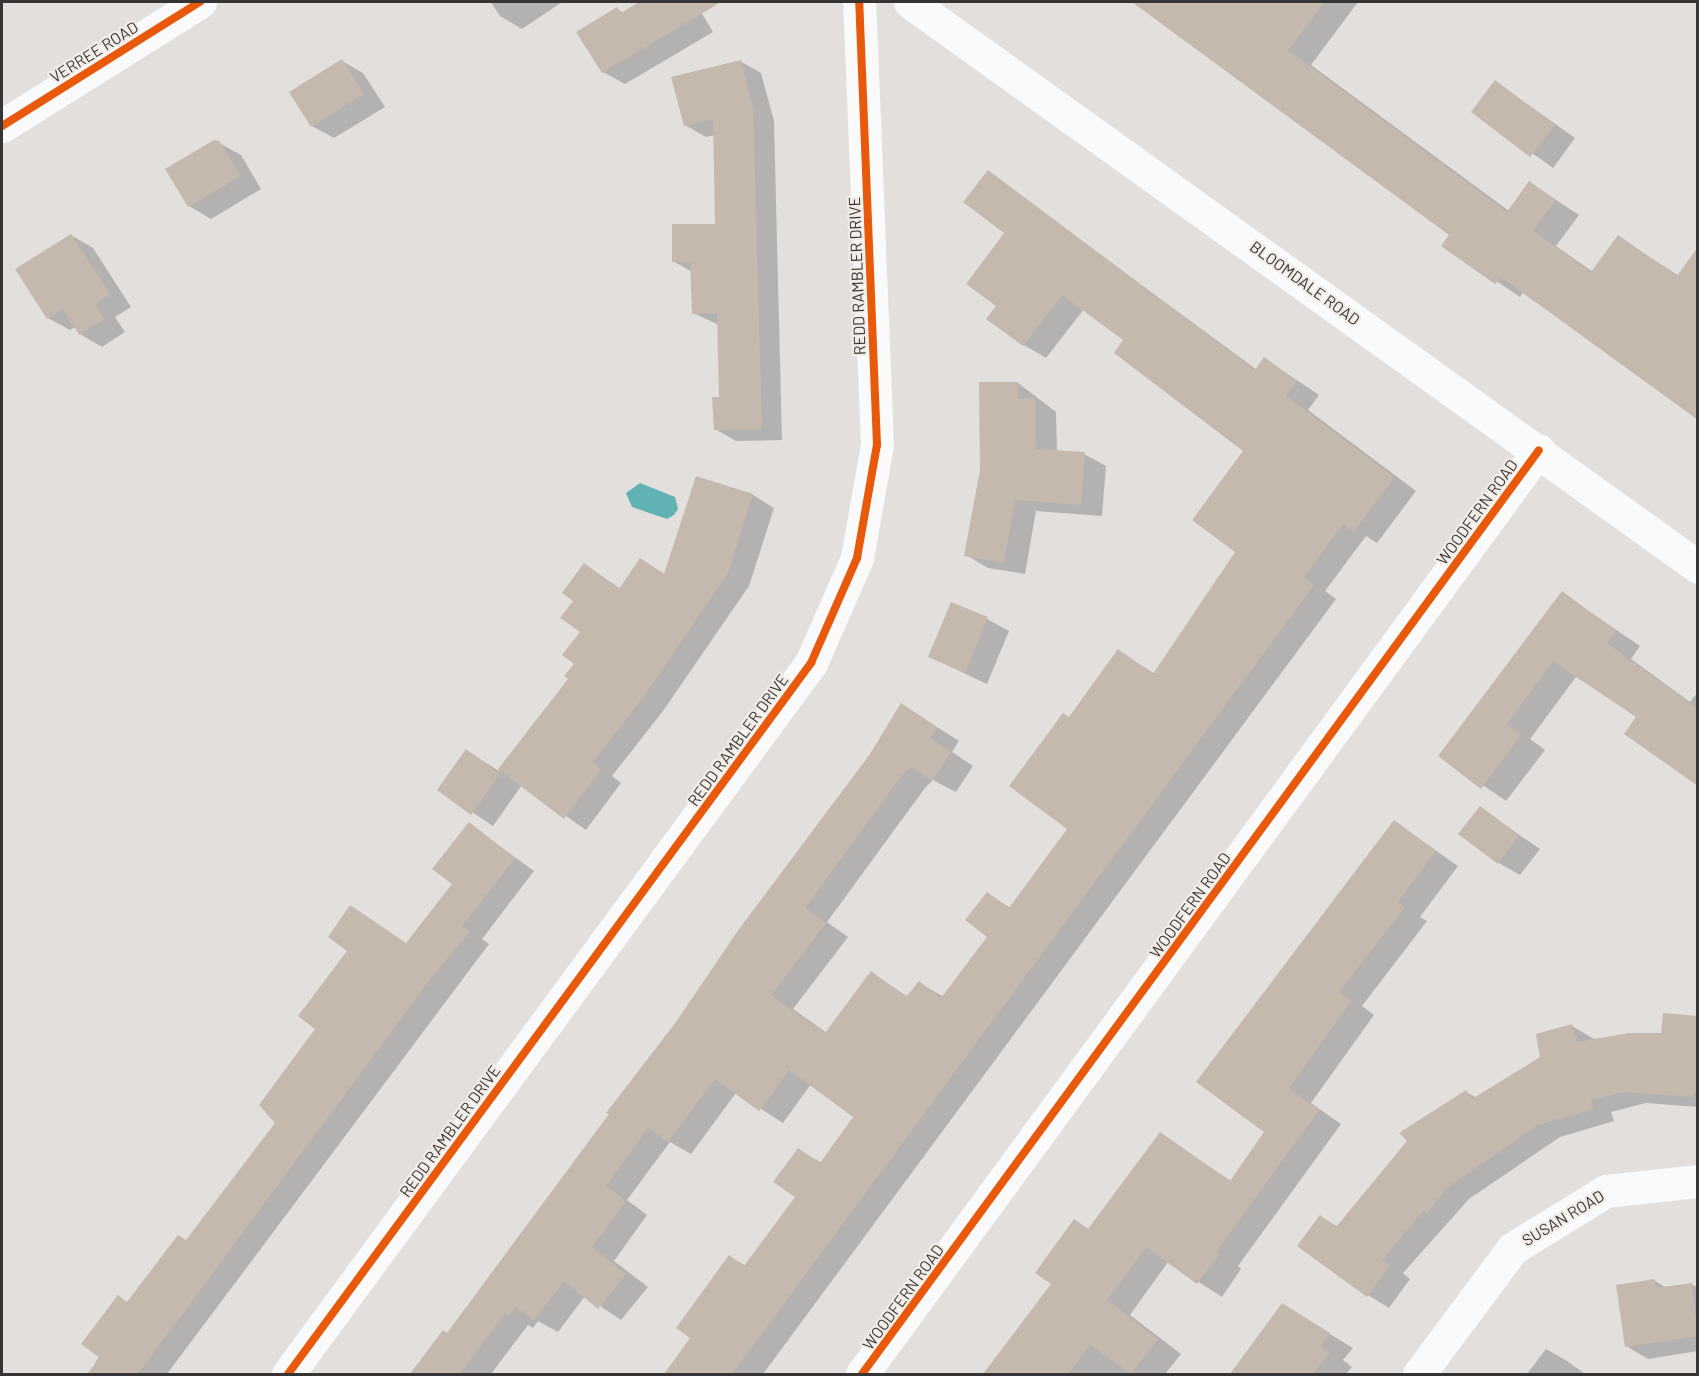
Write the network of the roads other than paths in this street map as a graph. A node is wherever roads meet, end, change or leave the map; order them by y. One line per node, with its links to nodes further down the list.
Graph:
1 (200, 2): 4 (street, VERREE ROAD)
2 (859, 2): 8 (street, REDD RAMBLER DRIVE)
3 (910, 2): 5 (street, BLOOMDALE ROAD)
4 (2, 126)
5 (1539, 450): 6 (street, BLOOMDALE ROAD); 9 (street, WOODFERN ROAD)
6 (1698, 567)
7 (1698, 1181): 10 (street, SUSAN ROAD)
8 (288, 1374)
9 (862, 1374)
10 (1419, 1374)

